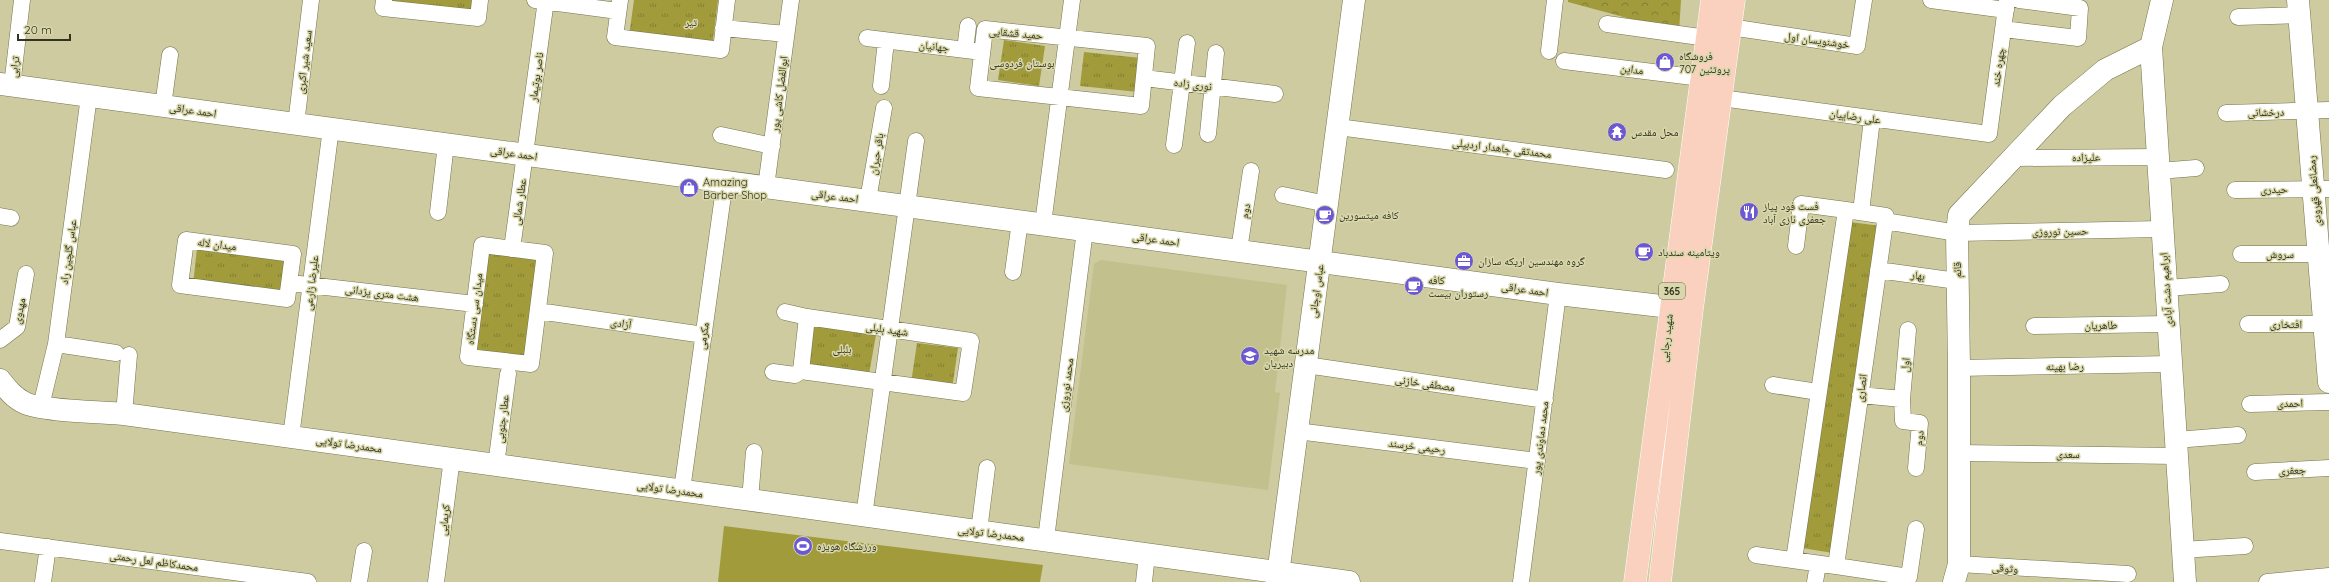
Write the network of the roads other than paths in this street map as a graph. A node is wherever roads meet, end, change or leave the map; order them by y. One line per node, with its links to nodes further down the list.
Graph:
1 (22, 0): 42 (street, ترابی)
2 (311, 0): 55 (street, سعید شیر اکبری)
3 (384, 0): 4 (street)
4 (480, 0)
5 (542, 0): 18 (street); 65 (street, ناصر بوتیمار)
6 (727, 0): 24 (street)
7 (791, 0): 26 (street, ابوالفضل کاشی پور)
8 (1072, 0): 28 (street)
9 (1354, 0): 56 (street, عباس اوجانی)
10 (1555, 0): 34 (street)
11 (1712, 0): 29 (main road, شهید رجایی / 365)
12 (1734, 0): 23 (main road, شهید رجایی / 365)
13 (1864, 0): 23 (street, خوشنویسان اول)
14 (1931, 0): 17 (street)
15 (2018, 0): 25 (street)
16 (2162, 0): 32 (street, ابراهیم دشت آبادی)
17 (2006, 5): 25 (street, چهره خند)
18 (619, 6): 24 (street)
19 (2299, 8): 20 (street); 52 (street, رمضانعلی قهرودی)
20 (2238, 18)
21 (1607, 24): 29 (street)
22 (968, 26): 33 (street)
23 (1730, 27): 48 (main road, شهید رجایی / 365)
24 (723, 28): 26 (street)
25 (2003, 29): 59 (street, چهره خند)
26 (786, 34): 64 (street, ابوالفضل کاشی پور)
27 (867, 38): 30 (street)
28 (1067, 38): 35 (street, حمید قشقایی); 39 (street, حمید قشقایی); 47 (street)
29 (1707, 38): 40 (main road, شهید رجایی / 365)
30 (886, 41): 33 (street, جهانیان); 43 (street)
31 (1187, 43): 41 (street)
32 (2151, 47): 66 (street, قائم); 67 (street, ابراهیم دشت آبادی)
33 (965, 50): 35 (street, جهانیان)
34 (1549, 50)
35 (982, 52): 47 (street, حمید قشقایی)
36 (1216, 53): 44 (street)
37 (170, 55): 49 (street)
38 (1564, 61): 40 (street, مداین)
39 (1144, 78): 41 (street, نوری زاده); 47 (street, حمید قشقایی)
40 (1701, 78): 103 (main road, شهید رجایی / 365)
41 (1182, 83): 44 (street, نوری زاده); 63 (street)
42 (6, 85): 46 (street, احمد عراقی)
43 (881, 86)
44 (1213, 86): 45 (street, نوری زاده); 58 (street)
45 (1275, 94)
46 (89, 96): 49 (street, احمد عراقی); 116 (street, عباس گلچین راد)
47 (1060, 97): 83 (street)
48 (1721, 98): 54 (street, علی رضاییان); 104 (main road, شهید رجایی / 365)
49 (163, 106): 55 (street, احمد عراقی)
50 (884, 108): 76 (street, باقر حیران)
51 (2329, 110): 52 (street, درخشانی)
52 (2307, 111): 53 (street, درخشانی); 73 (street, رمضانعلی قهرودی)
53 (2226, 113)
54 (1872, 119): 59 (street, علی رضاییان); 79 (street)
55 (296, 124): 57 (street, احمد عراقی)
56 (1338, 127): 69 (street, محمدتقی جاهدار اردبیلی); 77 (street, عباس اوجانی)
57 (331, 128): 62 (street, احمد عراقی); 99 (street, علیرضا زارعی)
58 (1208, 134)
59 (1989, 134)
60 (721, 135): 64 (street)
61 (916, 141): 78 (street)
62 (446, 144): 65 (street, احمد عراقی); 80 (street)
63 (1174, 145)
64 (772, 146): 72 (street, ابوالفضل کاشی پور)
65 (525, 155): 71 (street, احمد عراقی); 88 (street, عطار شمالی)
66 (2015, 158): 67 (street, علیزاده); 86 (street, قائم)
67 (2158, 164): 68 (street); 84 (street, ابراهیم دشت آبادی)
68 (2196, 168)
69 (1666, 170)
70 (1251, 171): 89 (street, دوم)
71 (725, 181): 72 (street, احمد عراقی); 114 (street, مکرمی)
72 (766, 187): 76 (street, احمد عراقی)
73 (2321, 189): 74 (street, حیدری); 91 (street, رمضانعلی قهرودی)
74 (2235, 190)
75 (1283, 195): 77 (street)
76 (868, 200): 78 (street, احمد عراقی)
77 (1327, 204): 92 (street, عباس اوجانی)
78 (906, 206): 81 (street, احمد عراقی); 112 (street)
79 (1854, 211): 82 (street); 87 (street); 127 (street)
80 (438, 212)
81 (1020, 221): 83 (street, احمد عراقی); 94 (street)
82 (1885, 221): 86 (street, حسین نوروزی); 93 (street, انصاری)
83 (1043, 224): 85 (street, احمد عراقی)
84 (2162, 229): 86 (street, حسین نوروزی); 100 (street, ابراهیم دشت آبادی)
85 (1085, 230): 89 (street, احمد عراقی); 153 (street, محمد نوروزی)
86 (1957, 232): 96 (street, قائم)
87 (1796, 246)
88 (512, 249): 102 (street, میدان سی دستگاه); 105 (street, میدان سی دستگاه)
89 (1239, 250): 92 (street, احمد عراقی)
90 (2241, 254): 91 (street, سروش)
91 (2324, 254): 111 (street, رمضانعلی قهرودی)
92 (1320, 261): 101 (street, احمد عراقی); 118 (street, عباس اوجانی)
93 (1878, 270): 96 (street, بهار); 128 (street, انصاری)
94 (1013, 272)
95 (26, 274): 115 (street, مهدوی)
96 (1958, 281): 119 (street, قائم)
97 (289, 282): 97 (street, میدان لاله); 99 (street, هشت متری یزدانی)
98 (2221, 284): 100 (street)
99 (310, 285): 102 (street, هشت متری یزدانی); 137 (street, علیرضا زارعی)
100 (2166, 288): 108 (street, ابراهیم دشت آبادی)
101 (1558, 294): 103 (street, احمد عراقی); 130 (street, محمد دماوندی پور)
102 (475, 304): 105 (street, میدان سی دستگاه)
103 (1670, 307): 104 (main road); 176 (main road, شهید رجایی / 365)
104 (1692, 309): 177 (main road, شهید رجایی / 365)
105 (538, 311): 114 (street, آزادی)
106 (786, 312): 107 (street)
107 (807, 317): 112 (street, شهید بلبلی); 120 (street)
108 (2168, 324): 110 (street, طاهریان); 117 (street, ابراهیم دشت آبادی)
109 (2248, 324): 111 (street, افتخاری)
110 (2034, 326)
111 (2326, 327): 125 (street, رمضانعلی قهرودی)
112 (890, 330): 124 (street); 124 (street, شهید بلبلی)
113 (1908, 330): 129 (street, اول)
114 (704, 335): 148 (street, مکرمی)
115 (0, 340)
116 (56, 344): 133 (street, عباس گلچین راد); 134 (street)
117 (2171, 364): 119 (street, رضا بهینه); 138 (street, ابراهیم دشت آبادی)
118 (1306, 365): 130 (street, مصطفی خازنی); 135 (street, عباس اوجانی)
119 (1959, 368): 140 (street, قائم)
120 (801, 371): 121 (street); 124 (street, شهید بلبلی)
121 (773, 372)
122 (508, 374): 143 (street, عطار جنوبی)
123 (0, 380): 133 (street, محمدرضا تولایی)
124 (882, 382): 150 (street)
125 (2329, 382)
126 (1773, 385): 127 (street)
127 (1818, 392): 161 (street)
128 (1860, 394): 129 (street); 163 (street, انصاری)
129 (1902, 399): 145 (street, دوم)
130 (1545, 400): 142 (street, محمد دماوندی پور)
131 (2329, 402): 132 (street, احمدی)
132 (2250, 404)
133 (41, 406): 134 (street, محمدرضا تولایی)
134 (124, 414): 137 (street, محمدرضا تولایی)
135 (1297, 431): 142 (street, رحیمی خرسند); 168 (street, عباس اوجانی)
136 (2238, 435): 138 (street, سعدی)
137 (291, 437): 141 (street, محمدرضا تولایی)
138 (2176, 448): 140 (street, سعدی); 157 (street, ابراهیم دشت آبادی)
139 (754, 452): 149 (street)
140 (1959, 452): 164 (street, قائم)
141 (452, 458): 143 (street, محمدرضا تولایی); 172 (street, کریمایی)
142 (1537, 461): 175 (street, محمد دماوندی پور)
143 (496, 465): 148 (street, محمدرضا تولایی)
144 (987, 468): 152 (street)
145 (1916, 468)
146 (2329, 468): 147 (street, جعفری)
147 (2255, 472)
148 (682, 490): 149 (street, محمدرضا تولایی)
149 (750, 500): 150 (street, محمدرضا تولایی)
150 (864, 516): 152 (street, محمدرضا تولایی)
151 (1916, 529): 163 (street)
152 (979, 531): 153 (street, محمدرضا تولایی)
153 (1046, 540): 159 (street, محمدرضا تولایی)
154 (0, 541): 156 (street, محمدکاظم لعل رحمتی)
155 (2245, 546): 157 (street)
156 (48, 547): 169 (street); 170 (street, محمدکاظم لعل رحمتی)
157 (2182, 550): 179 (street, ابراهیم دشت آبادی)
158 (364, 551): 171 (street)
159 (1147, 554): 168 (street, محمدرضا تولایی); 173 (street)
160 (1756, 555): 161 (street)
161 (1794, 560): 162 (street)
162 (1818, 564): 163 (street); 178 (street)
163 (1836, 566)
164 (1956, 573): 166 (street, وثوقی)
165 (2128, 574): 166 (street, وثوقی)
166 (2050, 576)
167 (2329, 576): 180 (street)
168 (1278, 577): 174 (street, محمدرضا تولایی)
169 (43, 582)
170 (308, 582)
171 (359, 582)
172 (436, 582)
173 (1144, 582)
174 (1349, 582)
175 (1521, 582)
176 (1635, 582)
177 (1660, 582)
178 (1815, 582)
179 (2185, 582)
180 (2267, 582)

